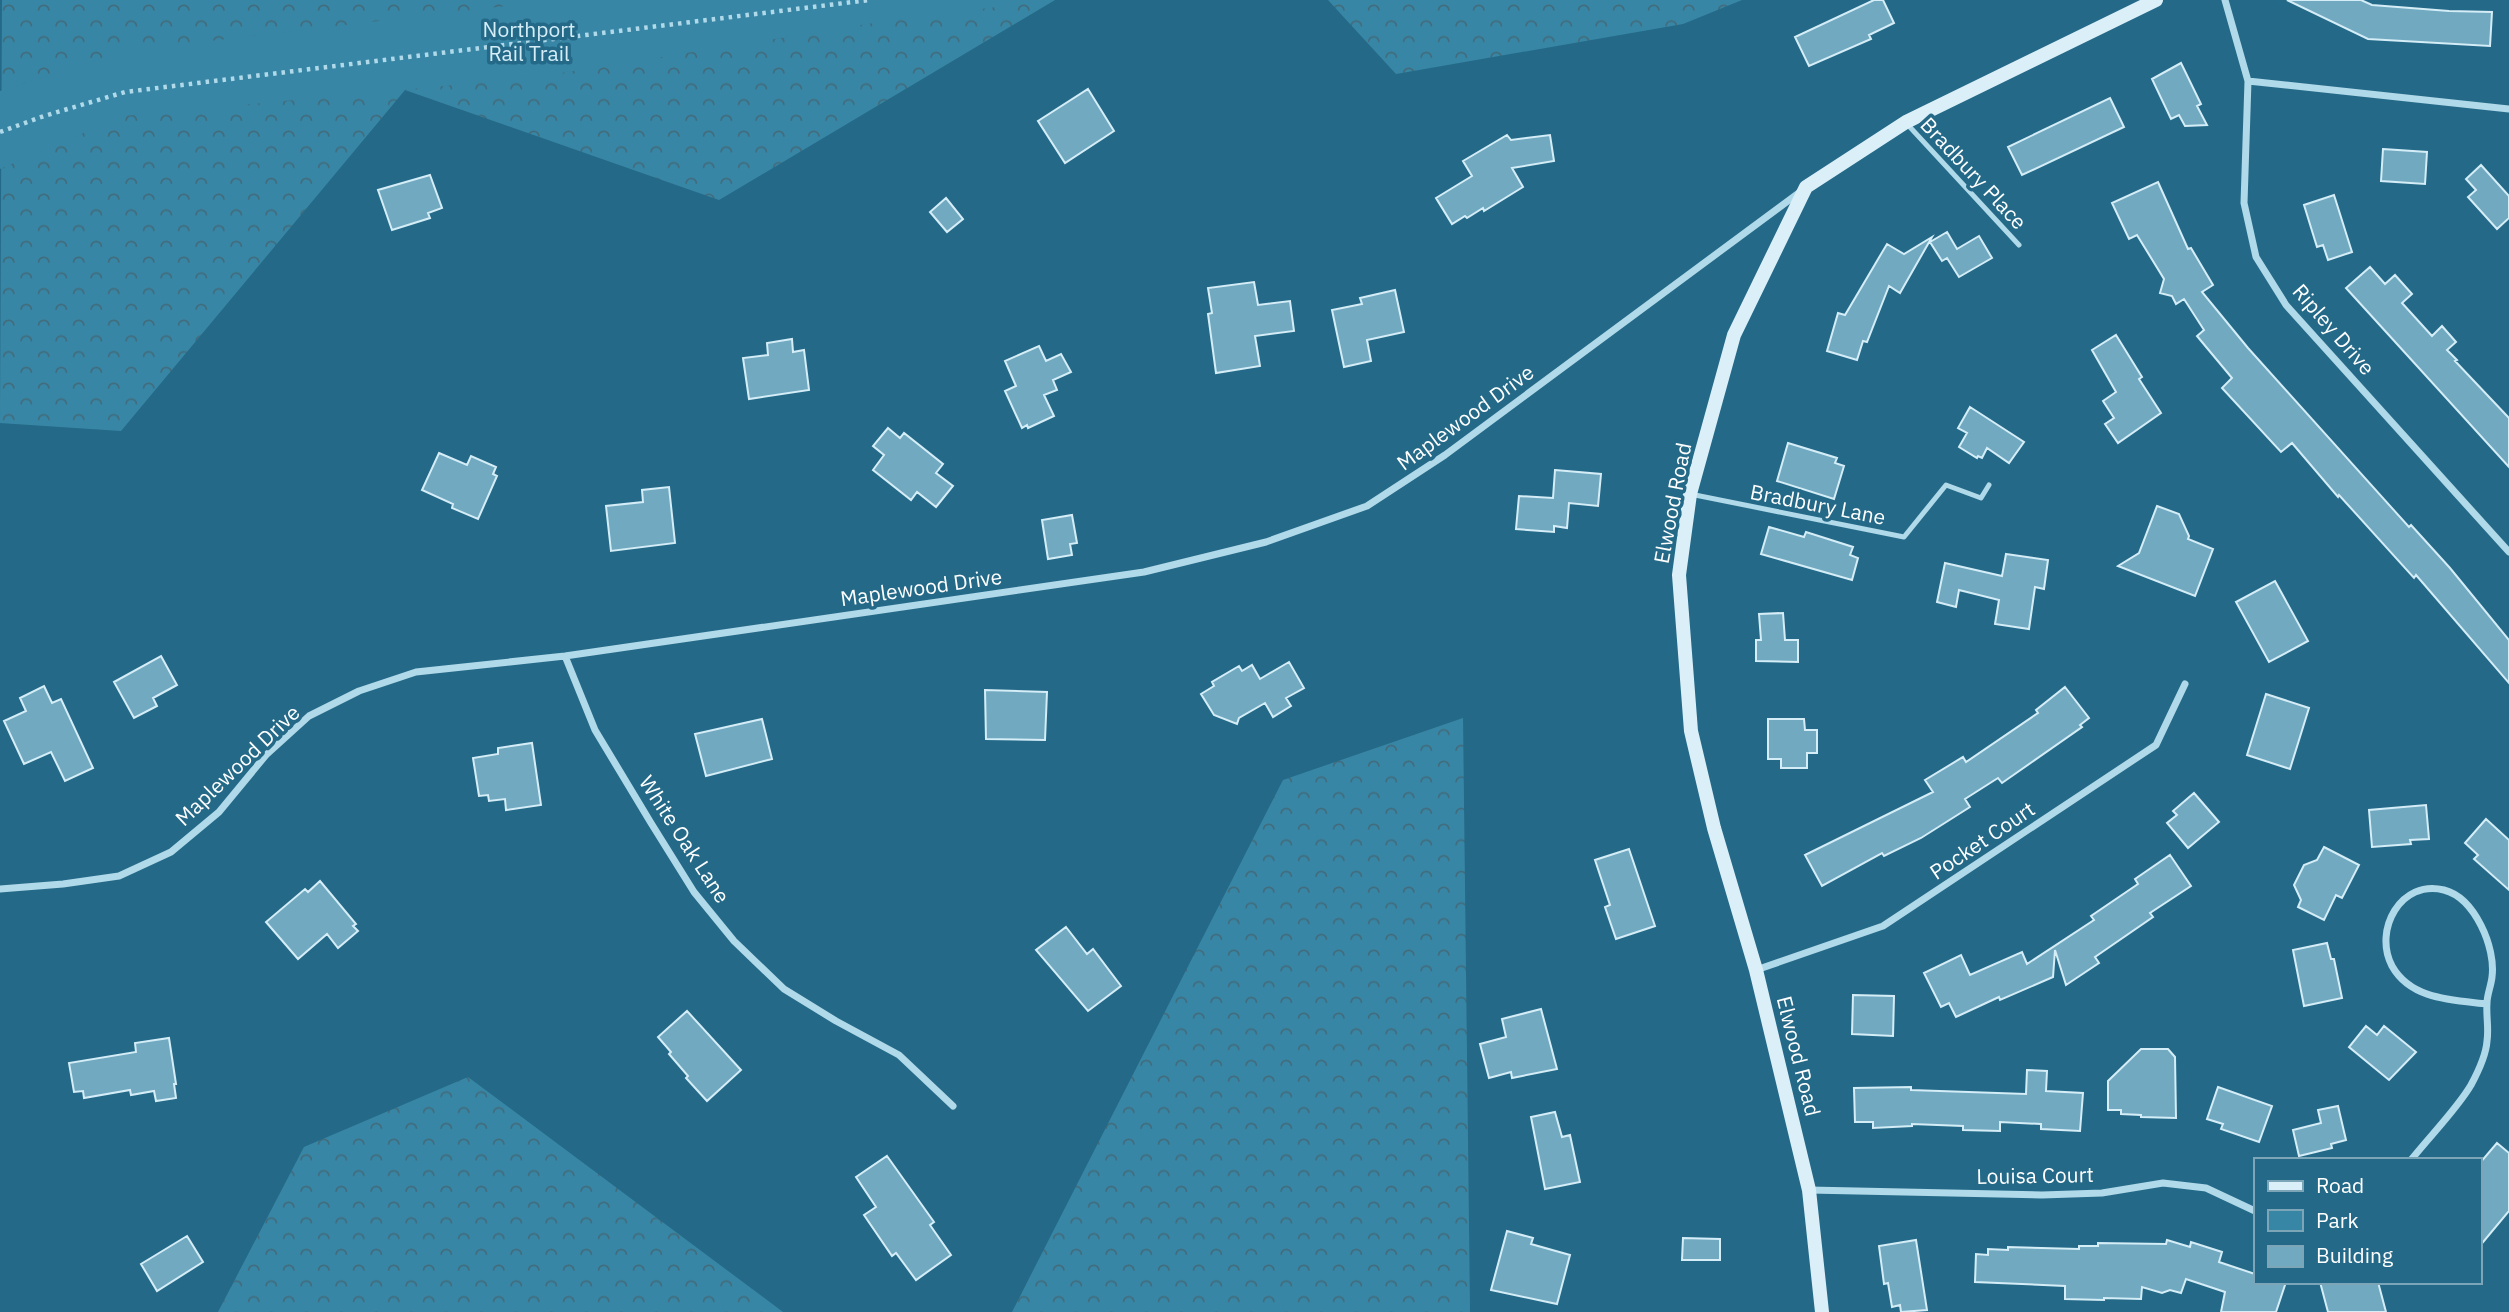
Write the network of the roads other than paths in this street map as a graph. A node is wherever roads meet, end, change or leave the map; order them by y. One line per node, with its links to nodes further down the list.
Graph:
1 (2156, 0): 6 (main road)
2 (2225, 0): 3 (street, Ripley Drive)
3 (2248, 81): 4 (street); 11 (street, Ripley Drive)
4 (2506, 109): 5 (street)
5 (2509, 116)
6 (1906, 122): 7 (main road); 8 (lane, Bradbury Place)
7 (1807, 187): 10 (main road, Elwood Road); 12 (street, Maplewood Drive)
8 (2019, 245)
9 (1989, 485): 10 (lane, Bradbury Lane)
10 (1690, 494): 15 (main road, Elwood Road)
11 (2509, 552)
12 (565, 656): 14 (street, Maplewood Drive); 17 (street, White Oak Lane)
13 (2185, 684): 15 (street, Pocket Court)
14 (0, 889)
15 (1756, 970): 19 (main road, Elwood Road)
16 (2487, 1004): 16 (street); 18 (street)
17 (953, 1106)
18 (2413, 1158)
19 (1809, 1190): 20 (street, Louisa Court); 21 (main road, Elwood Road)
20 (2254, 1211)
21 (1822, 1312)

